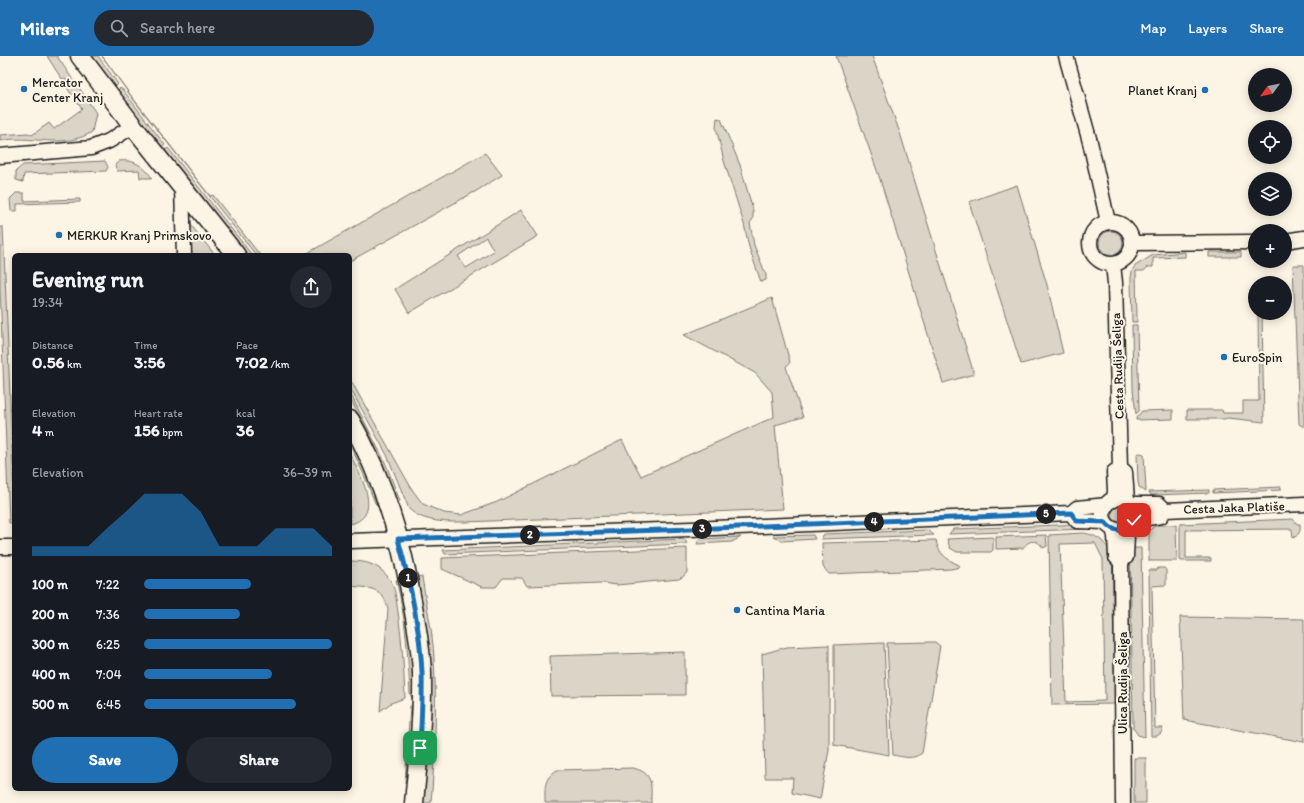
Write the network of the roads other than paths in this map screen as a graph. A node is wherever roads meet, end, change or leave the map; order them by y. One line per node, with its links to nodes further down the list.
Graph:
1 (80, 56): 3 (main road)
2 (1066, 56): 6 (street)
3 (133, 126): 4 (street); 5 (main road)
4 (0, 156)
5 (182, 187): 11 (street); 12 (main road)
6 (1108, 222): 10 (street); 13 (street)
7 (1304, 238): 8 (street)
8 (1292, 241)
9 (1248, 242): 10 (street)
10 (1132, 243): 13 (street)
11 (184, 253)
12 (234, 253)
13 (1113, 264): 15 (street, Cesta Rudija Šeliga)
14 (352, 424): 21 (main road)
15 (1120, 502): 17 (street, Cesta Jaka Platiše); 18 (street, Cesta Jaka Platiše); 19 (street); 20 (street)
16 (1304, 504): 17 (street, Cesta Jaka Platiše)
17 (1165, 510): 19 (street, Cesta Jaka Platiše)
18 (1071, 513): 20 (street, Cesta Jaka Platiše); 21 (street, Cesta Jaka Platiše)
19 (1131, 524): 20 (street); 25 (street, Ulica Rudija Šeliga)
20 (1109, 526): 25 (street, Ulica Rudija Šeliga)
21 (398, 539): 22 (street, Cesta Jaka Platiše); 26 (main road)
22 (352, 541)
23 (0, 547): 24 (street)
24 (12, 547)
25 (1121, 562): 27 (street, Ulica Rudija Šeliga)
26 (414, 803)
27 (1123, 803)

